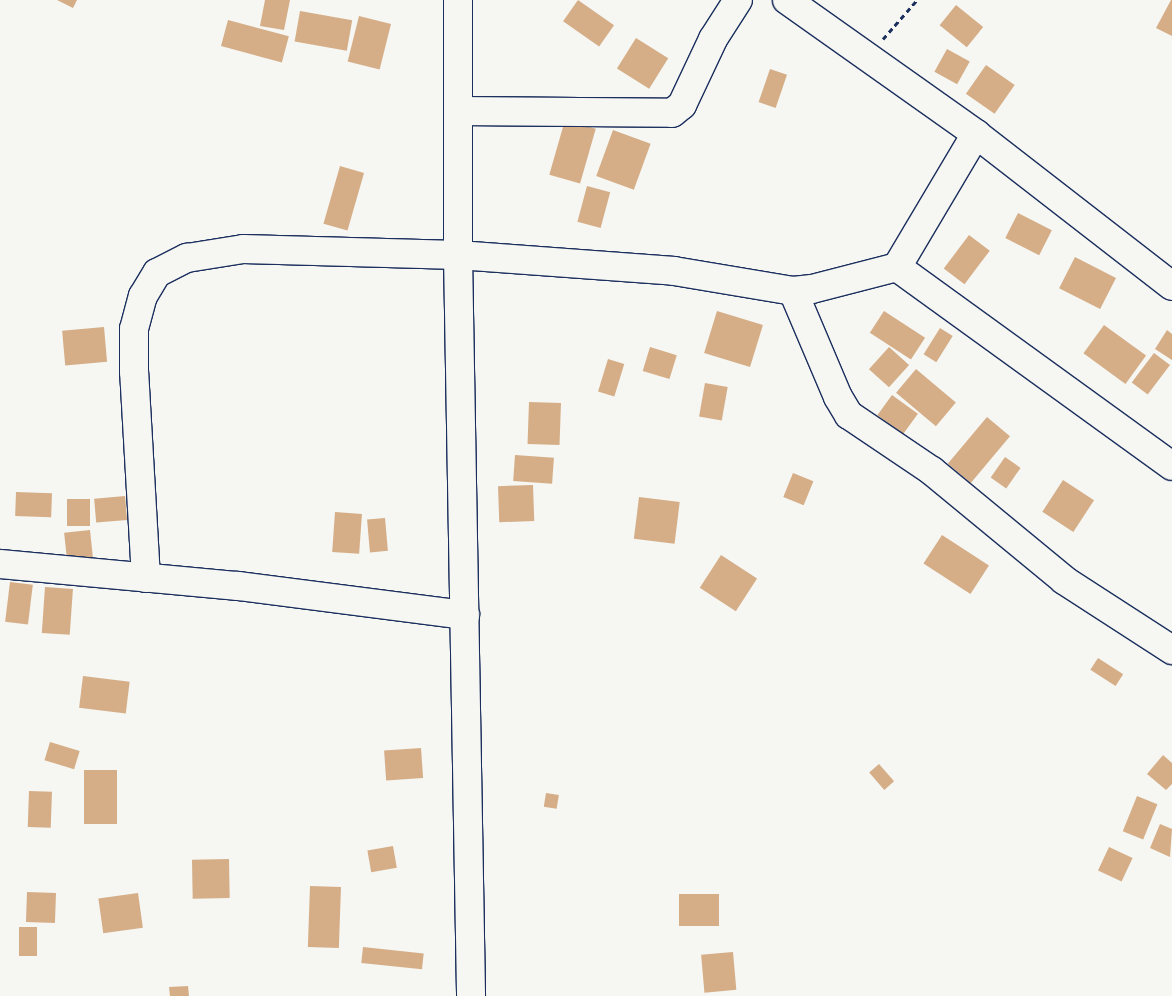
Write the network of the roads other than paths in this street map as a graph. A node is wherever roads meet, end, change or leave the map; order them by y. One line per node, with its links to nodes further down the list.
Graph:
1 (458, 0): 4 (street)
2 (738, 0): 4 (street)
3 (788, 0): 5 (street)
4 (458, 111): 6 (street)
5 (976, 134): 7 (street); 8 (street)
6 (458, 255): 9 (street); 12 (street); 13 (street)
7 (897, 267): 9 (street); 10 (street)
8 (1172, 286)
9 (793, 291): 14 (street)
10 (1172, 466)
11 (0, 564): 12 (street)
12 (146, 578): 13 (street)
13 (465, 615): 15 (street)
14 (1172, 650)
15 (471, 996)

